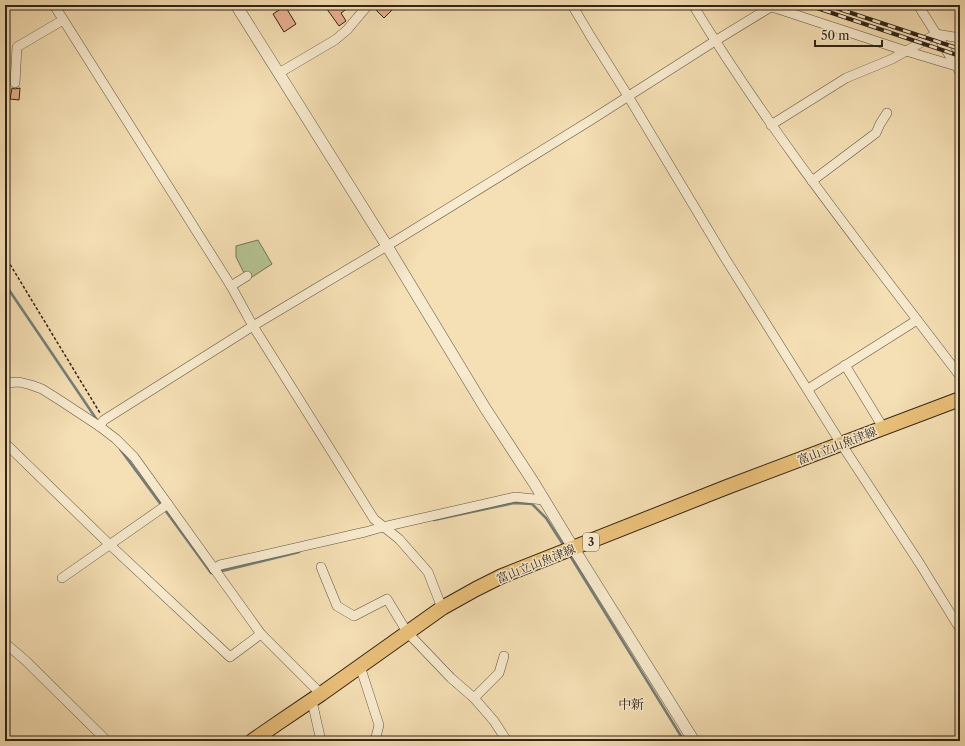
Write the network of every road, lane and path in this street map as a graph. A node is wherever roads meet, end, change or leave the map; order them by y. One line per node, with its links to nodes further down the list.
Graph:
1 (54, 5): 8 (street)
2 (236, 5): 14 (street)
3 (368, 5): 14 (street)
4 (572, 5): 16 (street)
5 (693, 5): 11 (street)
6 (771, 5): 11 (street); 12 (street)
7 (918, 5): 9 (street)
8 (63, 20): 15 (street); 23 (street)
9 (936, 34): 10 (street); 12 (street); 13 (street)
10 (960, 38)
11 (714, 41): 16 (street); 18 (street)
12 (906, 50): 13 (street); 18 (street)
13 (958, 69)
14 (279, 73): 20 (street)
15 (15, 83)
16 (628, 96): 20 (street); 29 (street)
17 (887, 113): 19 (street)
18 (771, 125): 19 (street)
19 (812, 181): 24 (street)
20 (387, 246): 25 (street); 35 (street)
21 (5, 256): 31 (path)
22 (247, 276): 23 (street)
23 (231, 286): 25 (street)
24 (917, 320): 26 (street); 27 (street)
25 (253, 326): 31 (street); 37 (street)
26 (846, 365): 29 (street); 32 (street)
27 (960, 376)
28 (5, 383): 31 (street)
29 (808, 390): 34 (street)
30 (960, 399): 32 (main road, 富山立山魚津線 / 3)
31 (101, 423): 36 (street)
32 (884, 429): 34 (main road, 富山立山魚津線 / 3)
33 (5, 443): 38 (street)
34 (842, 445): 39 (main road, 富山立山魚津線 / 3); 44 (street)
35 (544, 500): 37 (street); 39 (street)
36 (168, 504): 38 (street); 41 (street)
37 (383, 527): 41 (street); 43 (street)
38 (109, 544): 42 (street); 46 (street)
39 (574, 549): 43 (main road, 富山立山魚津線 / 3); 57 (street)
40 (320, 567): 45 (street)
41 (214, 569): 46 (street)
42 (62, 578)
43 (442, 608): 45 (main road, 富山立山魚津線 / 3)
44 (960, 629)
45 (407, 632): 49 (main road, 富山立山魚津線 / 3); 51 (street)
46 (260, 634): 50 (street)
47 (5, 643): 52 (street)
48 (504, 656): 51 (street)
49 (360, 666): 50 (main road, 富山立山魚津線 / 3); 55 (street)
50 (316, 698): 53 (main road, 富山立山魚津線 / 3); 54 (street)
51 (474, 698): 56 (street)
52 (107, 741)
53 (252, 741)
54 (321, 741)
55 (375, 741)
56 (507, 741)
57 (694, 741)

